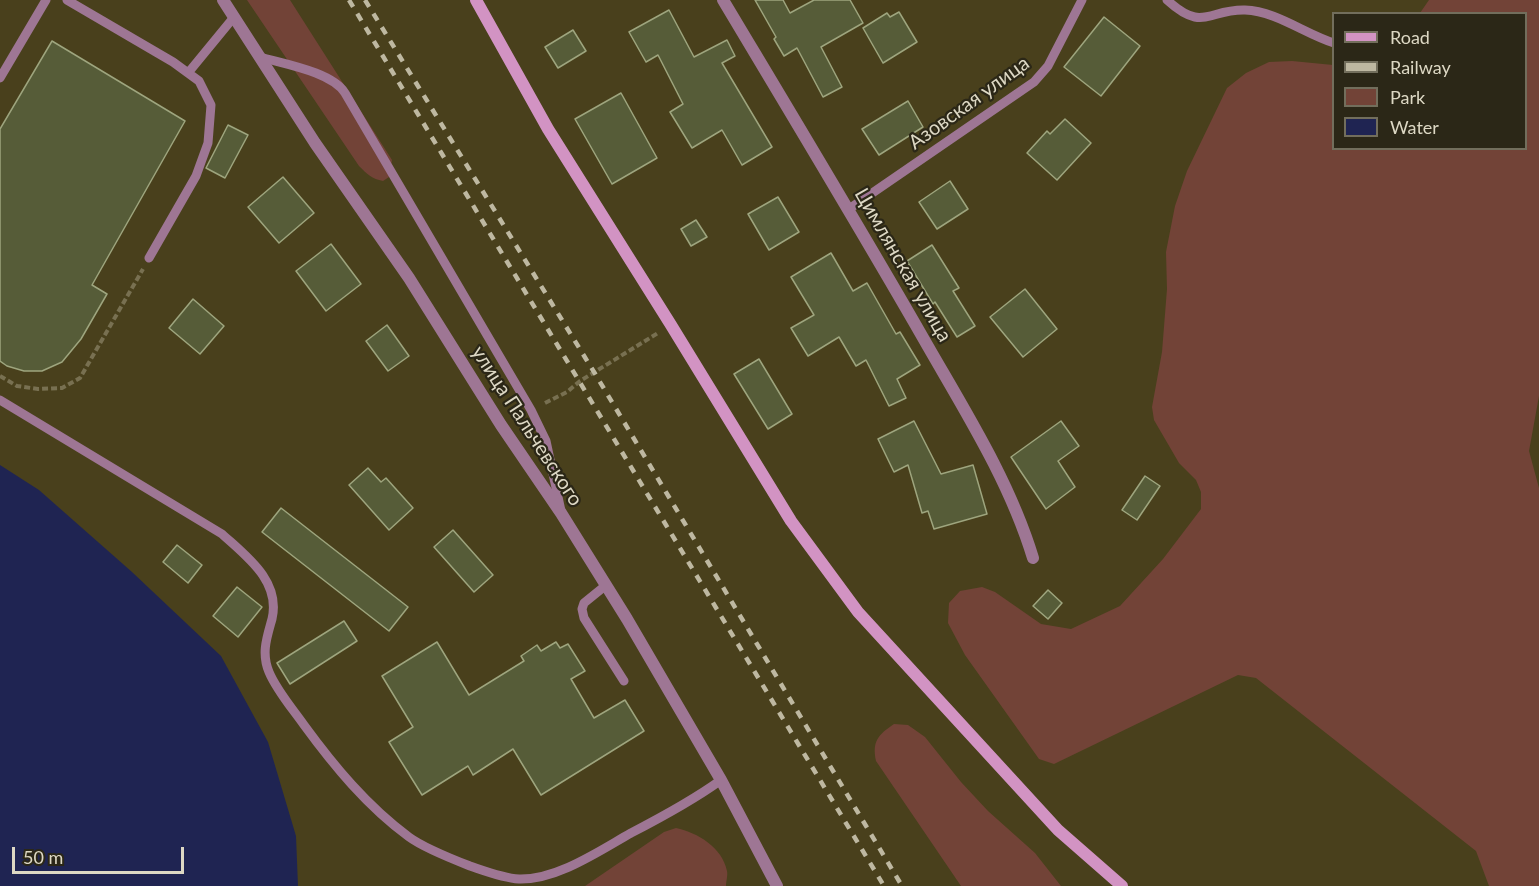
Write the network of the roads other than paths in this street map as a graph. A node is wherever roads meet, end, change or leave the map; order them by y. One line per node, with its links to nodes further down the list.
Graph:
1 (46, 0): 12 (lane)
2 (68, 0): 11 (lane)
3 (223, 0): 8 (street, улица Пальчевского)
4 (476, 0): 22 (main road)
5 (723, 0): 13 (street, Цимлянская улица)
6 (1082, 0): 13 (lane, Азовская улица)
7 (1167, 0): 9 (lane)
8 (234, 17): 10 (street, улица Пальчевского); 11 (lane)
9 (1332, 42)
10 (260, 57): 16 (street, улица Пальчевского); 16 (lane)
11 (188, 72): 14 (lane)
12 (0, 78)
13 (849, 209): 17 (street, Цимлянская улица)
14 (149, 258)
15 (0, 400): 20 (lane)
16 (561, 513): 18 (street, улица Пальчевского)
17 (1033, 558)
18 (605, 586): 19 (lane); 20 (street, улица Пальчевского)
19 (624, 681)
20 (721, 780): 21 (street, улица Пальчевского)
21 (777, 886)
22 (1122, 886)

